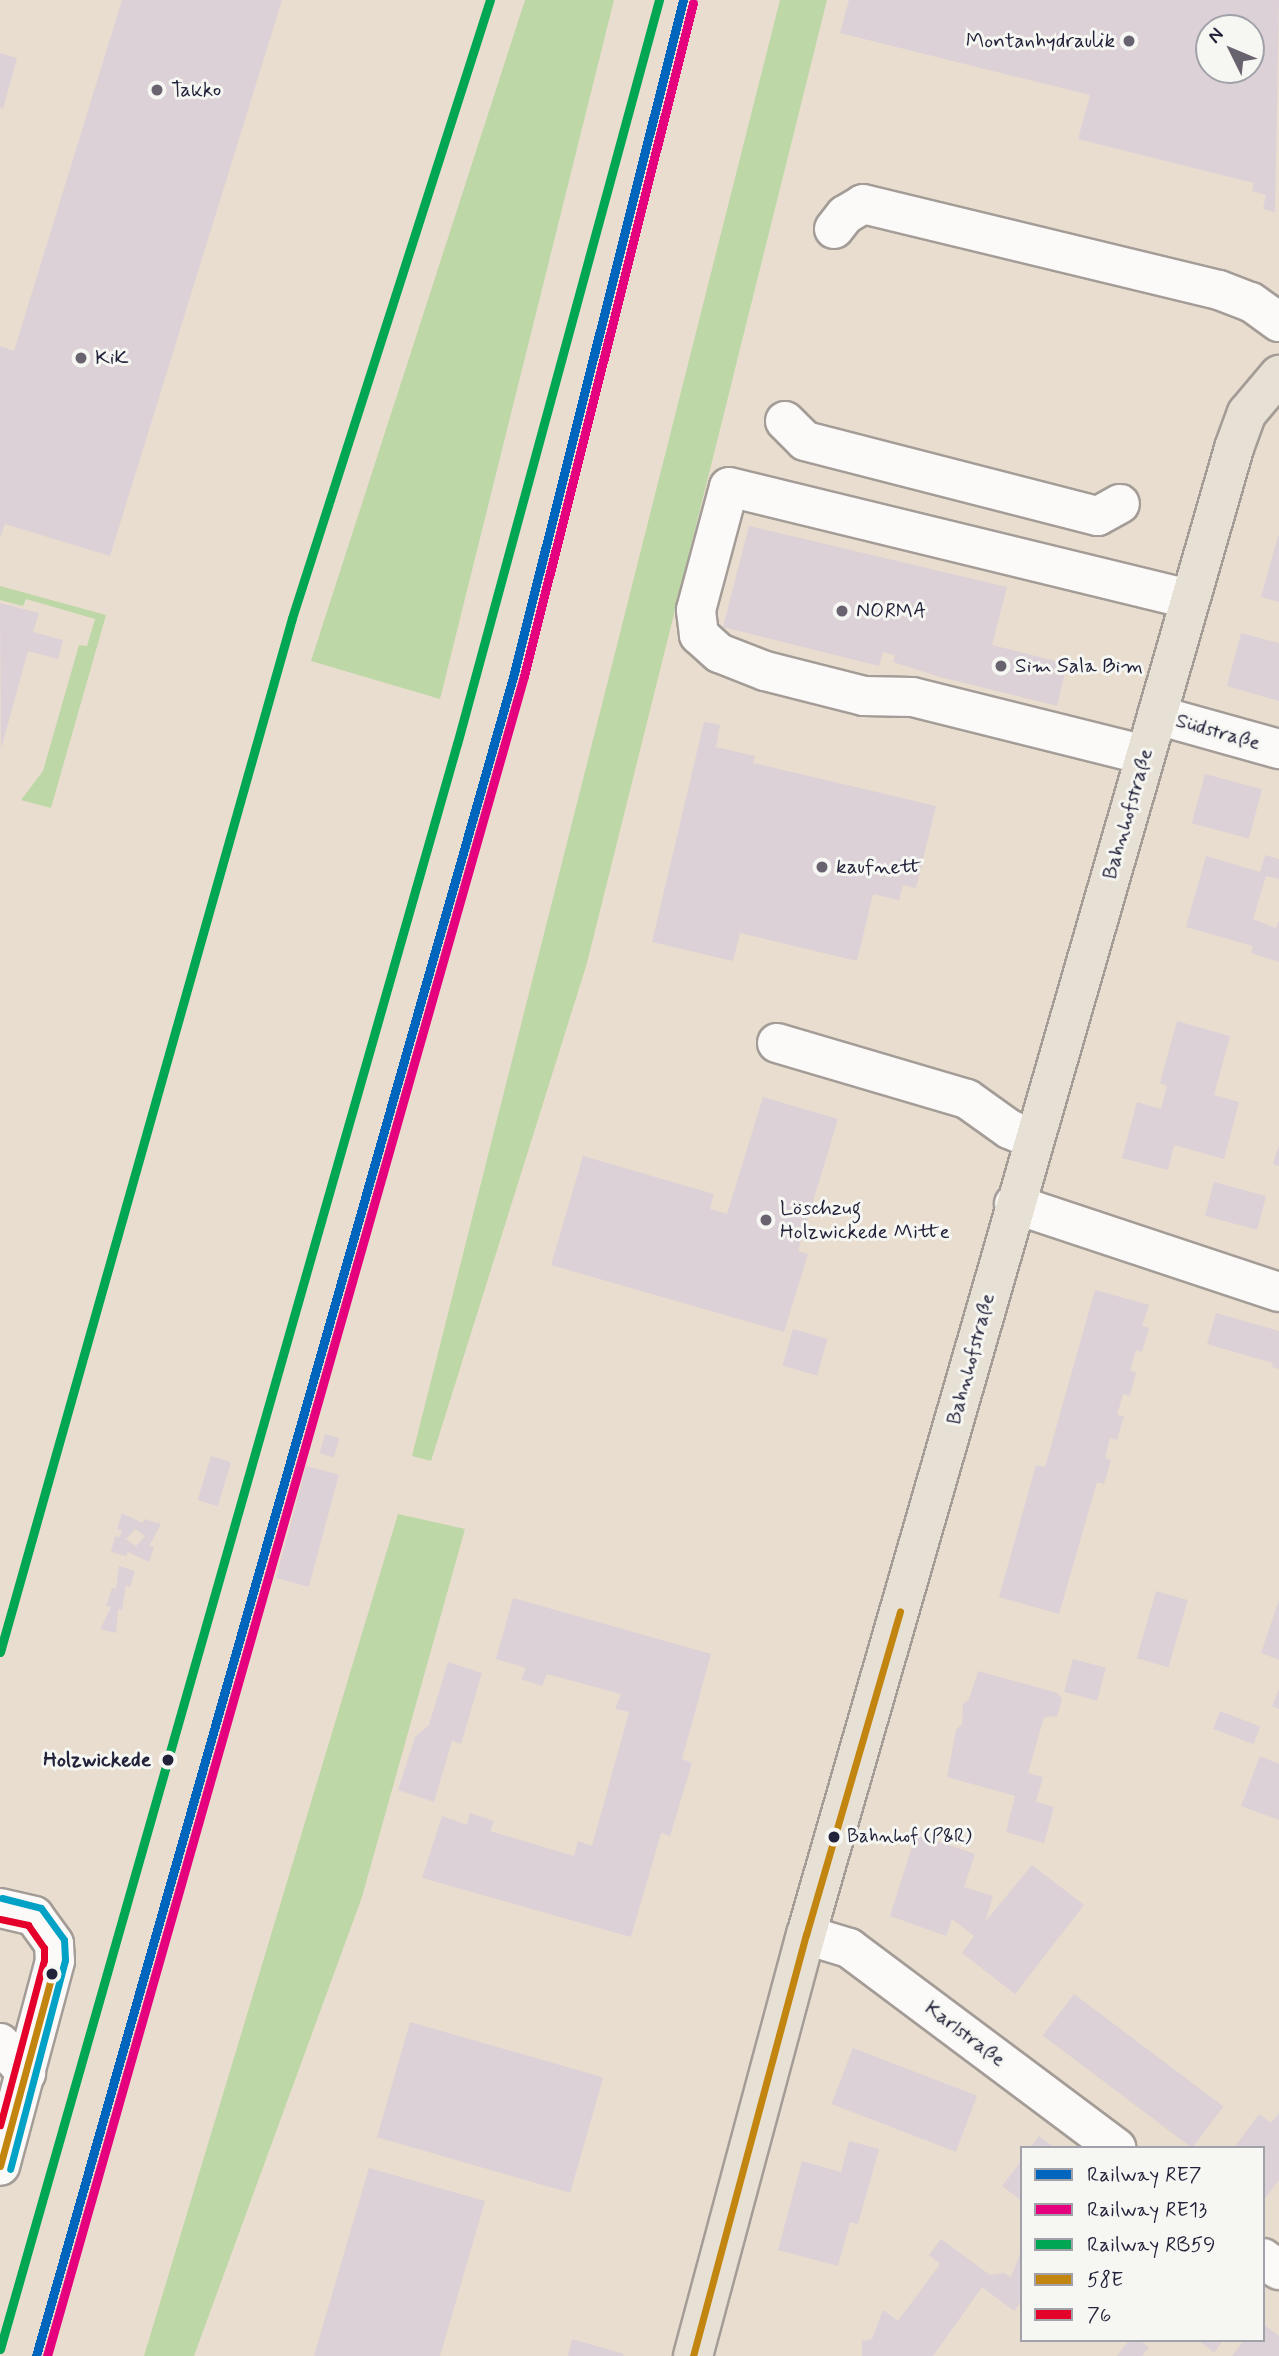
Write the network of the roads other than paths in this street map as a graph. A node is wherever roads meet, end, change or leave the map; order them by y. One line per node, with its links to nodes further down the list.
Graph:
1 (834, 229): 2 (street)
2 (1279, 322)
3 (1279, 375): 6 (main road, Bahnhofstraße)
4 (785, 421): 5 (street)
5 (1120, 504)
6 (1190, 599): 7 (main road, Bahnhofstraße); 9 (street)
7 (1157, 715): 8 (street, Südstraße); 9 (main road, Bahnhofstraße)
8 (1279, 749)
9 (1145, 755): 11 (main road, Bahnhofstraße)
10 (777, 1043): 11 (street)
11 (1033, 1139): 12 (main road, Bahnhofstraße)
12 (1014, 1205): 13 (street); 15 (main road, Bahnhofstraße)
13 (1279, 1292)
14 (0, 1908): 17 (street)
15 (806, 1935): 18 (street, Karlstraße); 20 (main road, Bahnhofstraße)
16 (0, 2043): 17 (street)
17 (26, 2073): 19 (street)
18 (1113, 2146)
19 (0, 2166)
20 (693, 2356)

